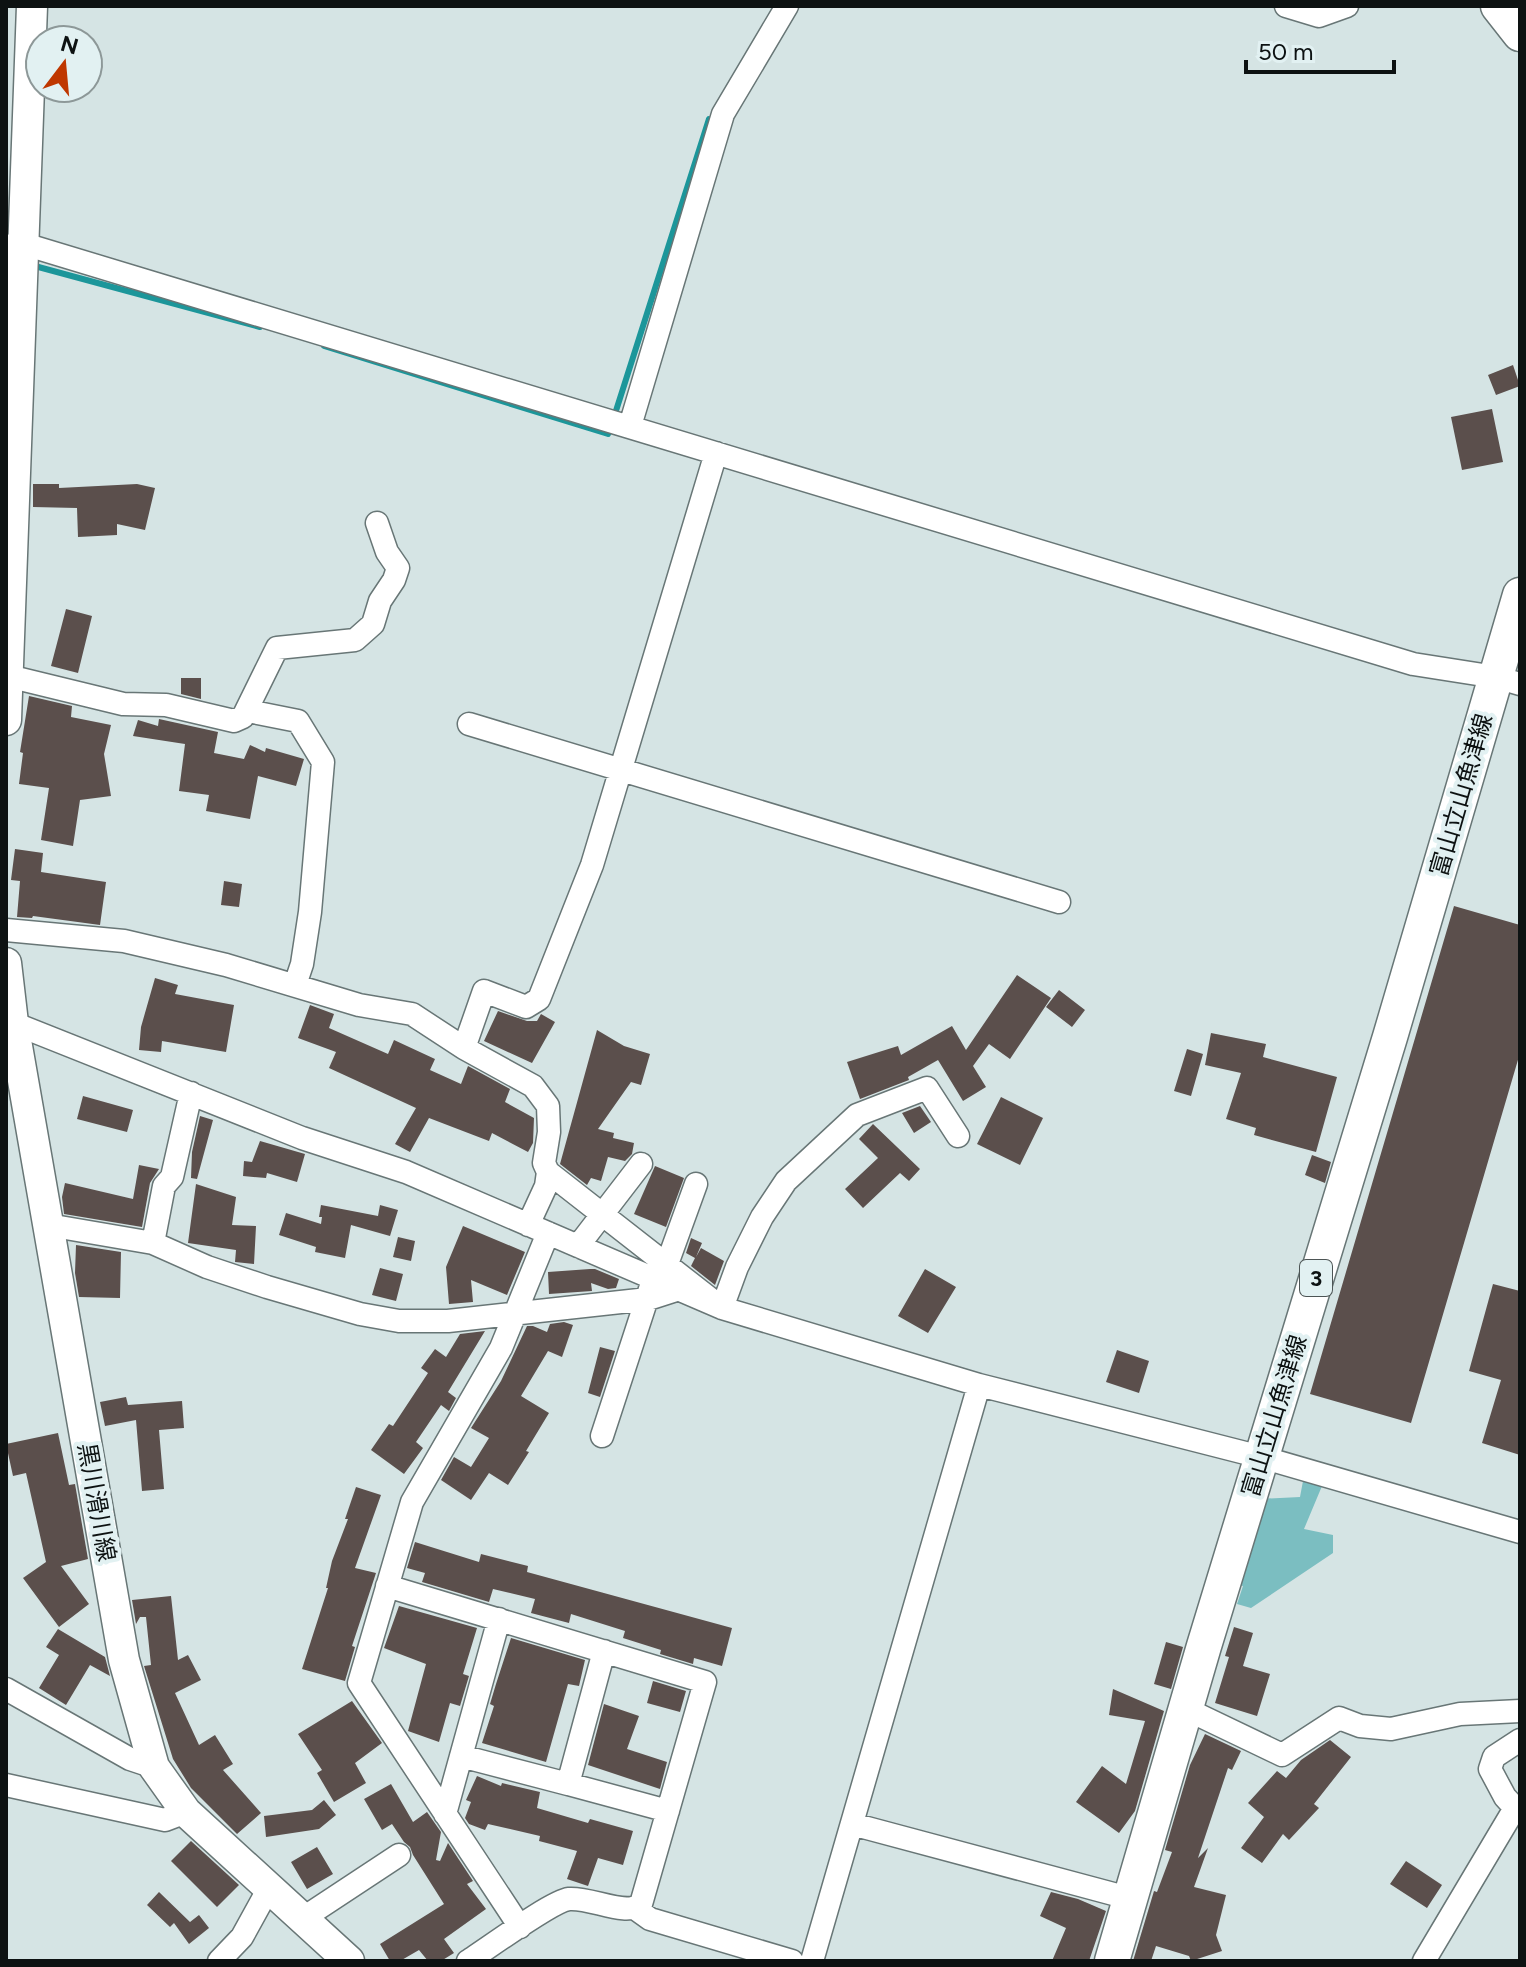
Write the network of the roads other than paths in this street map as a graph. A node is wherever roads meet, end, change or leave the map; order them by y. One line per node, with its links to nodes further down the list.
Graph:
1 (32, 6): 7 (main road)
2 (787, 6): 8 (street)
3 (1286, 6): 4 (street)
4 (1347, 6)
5 (1498, 6): 6 (main road)
6 (1520, 34)
7 (15, 245): 8 (street); 13 (main road)
8 (630, 426): 9 (street)
9 (716, 453): 12 (street); 16 (street)
10 (377, 523): 14 (street)
11 (1520, 595): 12 (main road, 富山立山魚津線 / 3)
12 (1508, 680): 38 (main road, 富山立山魚津線 / 3)
13 (7, 700): 14 (street)
14 (248, 711): 20 (street)
15 (469, 724): 16 (street)
16 (622, 770): 17 (street); 22 (street)
17 (1059, 902)
18 (6, 930): 20 (street)
19 (6, 963): 21 (main road, 黒川滑川線)
20 (295, 985): 22 (street)
21 (13, 1023): 23 (street); 29 (main road, 黒川滑川線)
22 (464, 1048): 26 (street)
23 (191, 1093): 30 (street); 31 (street)
24 (958, 1136): 34 (street)
25 (641, 1164): 28 (street)
26 (548, 1172): 28 (street); 30 (street)
27 (696, 1184): 33 (street)
28 (601, 1214): 32 (street); 33 (street)
29 (48, 1225): 31 (street); 48 (main road, 黒川滑川線)
30 (538, 1229): 32 (street); 35 (street)
31 (153, 1243): 35 (street)
32 (578, 1246): 33 (street)
33 (656, 1281): 34 (street); 34 (street); 35 (street); 37 (street)
34 (722, 1308): 36 (street)
35 (515, 1313): 40 (street)
36 (979, 1385): 38 (street); 54 (street)
37 (602, 1436)
38 (1261, 1457): 39 (street); 44 (main road, 富山立山魚津線 / 3)
39 (1520, 1532)
40 (387, 1586): 41 (street); 53 (street)
41 (499, 1619): 42 (street); 47 (street)
42 (604, 1651): 49 (street); 51 (street)
43 (6, 1689): 48 (street)
44 (1186, 1709): 45 (street); 57 (main road, 富山立山魚津線 / 3)
45 (1520, 1711)
46 (1520, 1740): 67 (street)
47 (461, 1756): 49 (street); 53 (street)
48 (154, 1767): 52 (main road, 黒川滑川線)
49 (568, 1784): 51 (street)
50 (6, 1785): 52 (street)
51 (668, 1811): 58 (street)
52 (186, 1812): 56 (main road, 黒川滑川線)
53 (445, 1814): 60 (street)
54 (852, 1824): 57 (street); 65 (street)
55 (399, 1855): 59 (street)
56 (269, 1888): 59 (main road, 黒川滑川線); 61 (street)
57 (1132, 1899): 66 (main road, 富山立山魚津線 / 3)
58 (636, 1909): 60 (street); 64 (street)
59 (302, 1919): 62 (main road, 黒川滑川線)
60 (520, 1927): 63 (street)
61 (219, 1961)
62 (349, 1961)
63 (468, 1961)
64 (792, 1961)
65 (812, 1961)
66 (1112, 1961)
67 (1424, 1961)

